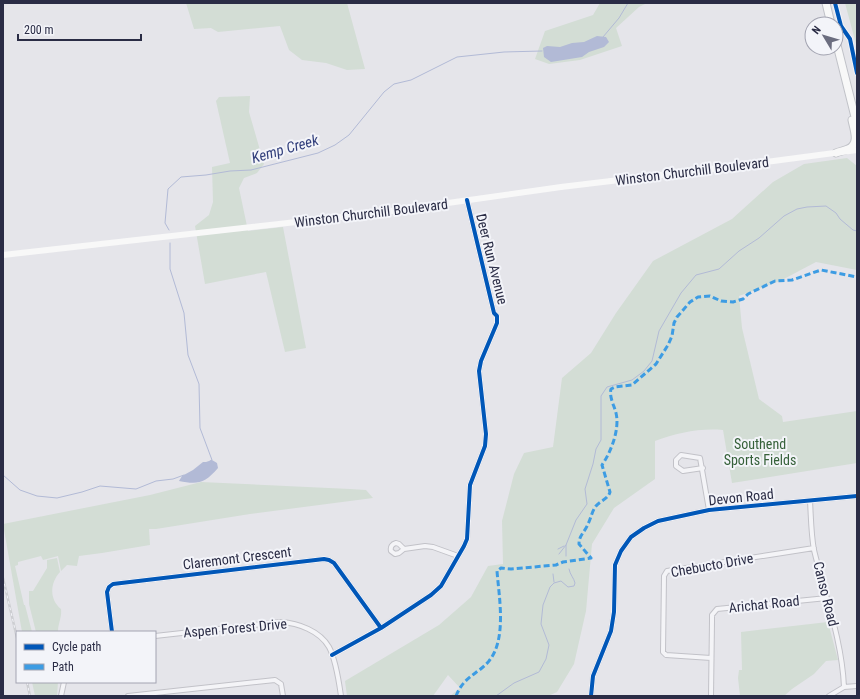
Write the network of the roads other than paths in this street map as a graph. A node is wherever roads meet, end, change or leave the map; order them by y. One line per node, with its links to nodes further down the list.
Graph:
1 (826, 3): 2 (main road)
2 (829, 16)
3 (840, 56): 4 (main road)
4 (855, 117): 5 (main road); 7 (main road)
5 (857, 125)
6 (857, 150): 7 (main road, Winston Churchill Boulevard)
7 (836, 153): 8 (main road, Winston Churchill Boulevard)
8 (467, 200): 9 (main road, Winston Churchill Boulevard); 16 (street, Deer Run Avenue)
9 (3, 255)
10 (703, 468): 10 (street); 13 (street)
11 (857, 496): 12 (street, Devon Road)
12 (810, 501): 13 (street, Devon Road); 14 (street, Canso Road)
13 (709, 510): 30 (street, Devon Road)
14 (814, 548): 17 (street, Canso Road); 22 (street, Chebucto Drive)
15 (404, 549): 16 (street)
16 (458, 556): 18 (street, Deer Run Avenue)
17 (828, 598): 22 (street, Arichat Road); 25 (street, Canso Road)
18 (381, 628): 19 (street, Claremont Crescent); 21 (street, Deer Run Avenue)
19 (112, 631)
20 (156, 636): 21 (street, Aspen Forest Drive)
21 (332, 655): 29 (street, Aspen Forest Drive)
22 (710, 658): 31 (street, Arichat Road)
23 (64, 683): 26 (street)
24 (857, 686): 25 (street)
25 (844, 687): 32 (street)
26 (61, 696)
27 (128, 696): 28 (street)
28 (283, 696)
29 (341, 696)
30 (591, 696)
31 (711, 696)
32 (829, 696)

